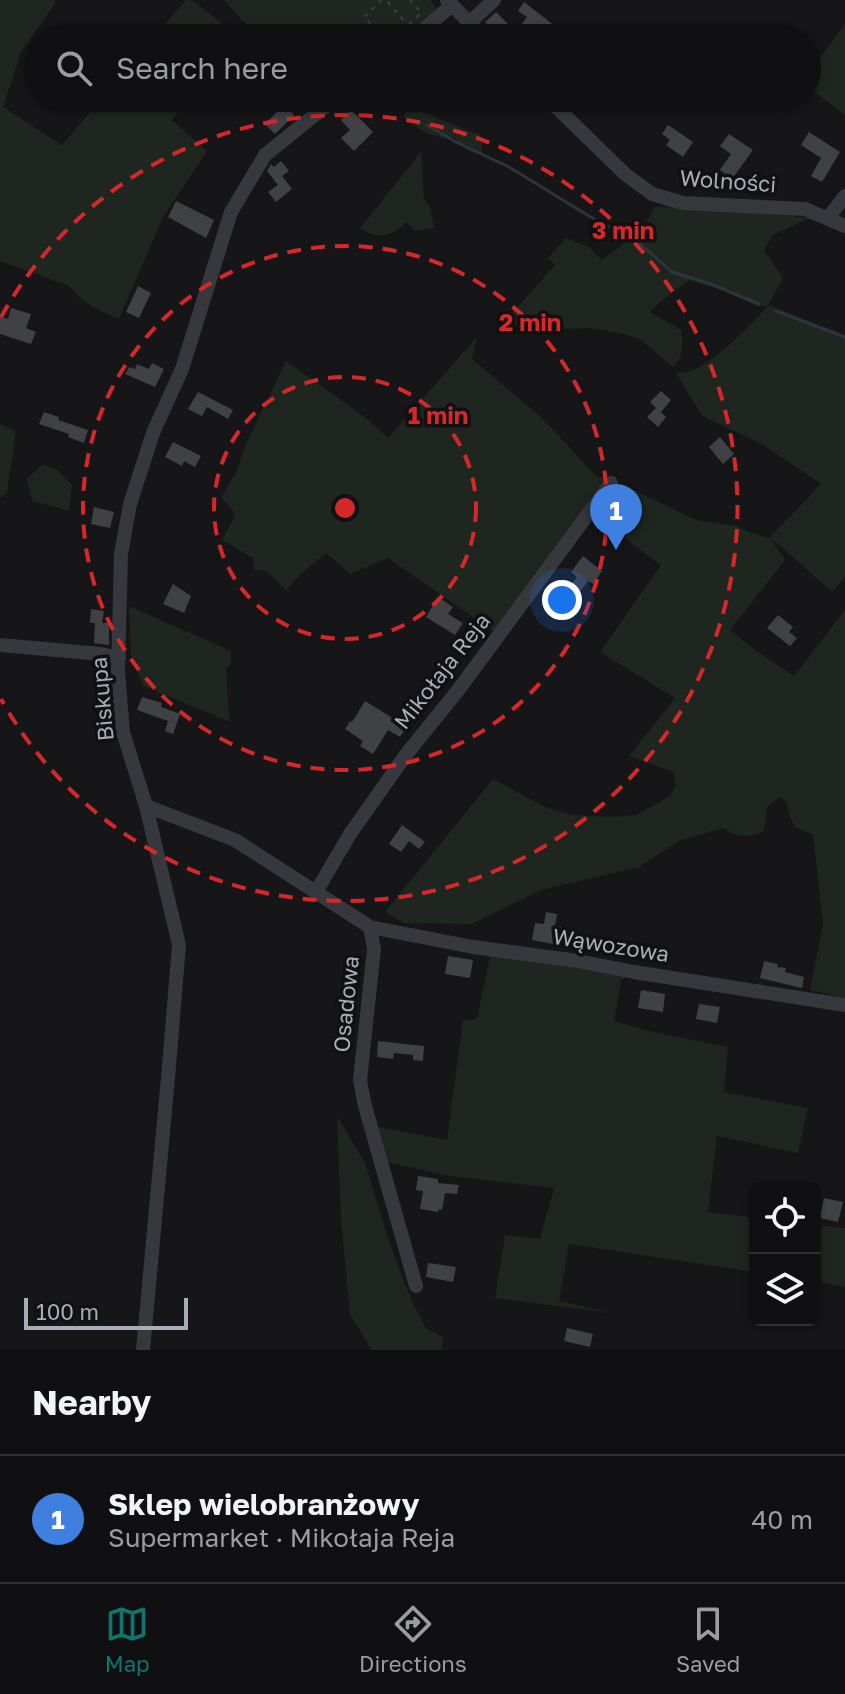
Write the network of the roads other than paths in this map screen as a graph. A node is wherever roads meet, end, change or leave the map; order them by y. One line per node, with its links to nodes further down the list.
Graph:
1 (494, 0): 3 (street)
2 (450, 3): 3 (street); 4 (street)
3 (469, 23)
4 (421, 24)
5 (319, 112): 12 (street, Biskupa)
6 (561, 112): 8 (street, Wolności)
7 (845, 196): 8 (street)
8 (828, 218): 9 (street, Wolności)
9 (845, 226)
10 (611, 483): 14 (street, Mikołaja Reja)
11 (0, 645): 12 (street)
12 (119, 658): 13 (street, Biskupa)
13 (146, 806): 14 (street, Osadowa); 18 (street, Biskupa)
14 (316, 892): 15 (street, Osadowa)
15 (370, 927): 16 (street, Wąwozowa); 17 (street, Osadowa)
16 (845, 1005)
17 (416, 1286)
18 (143, 1350)

